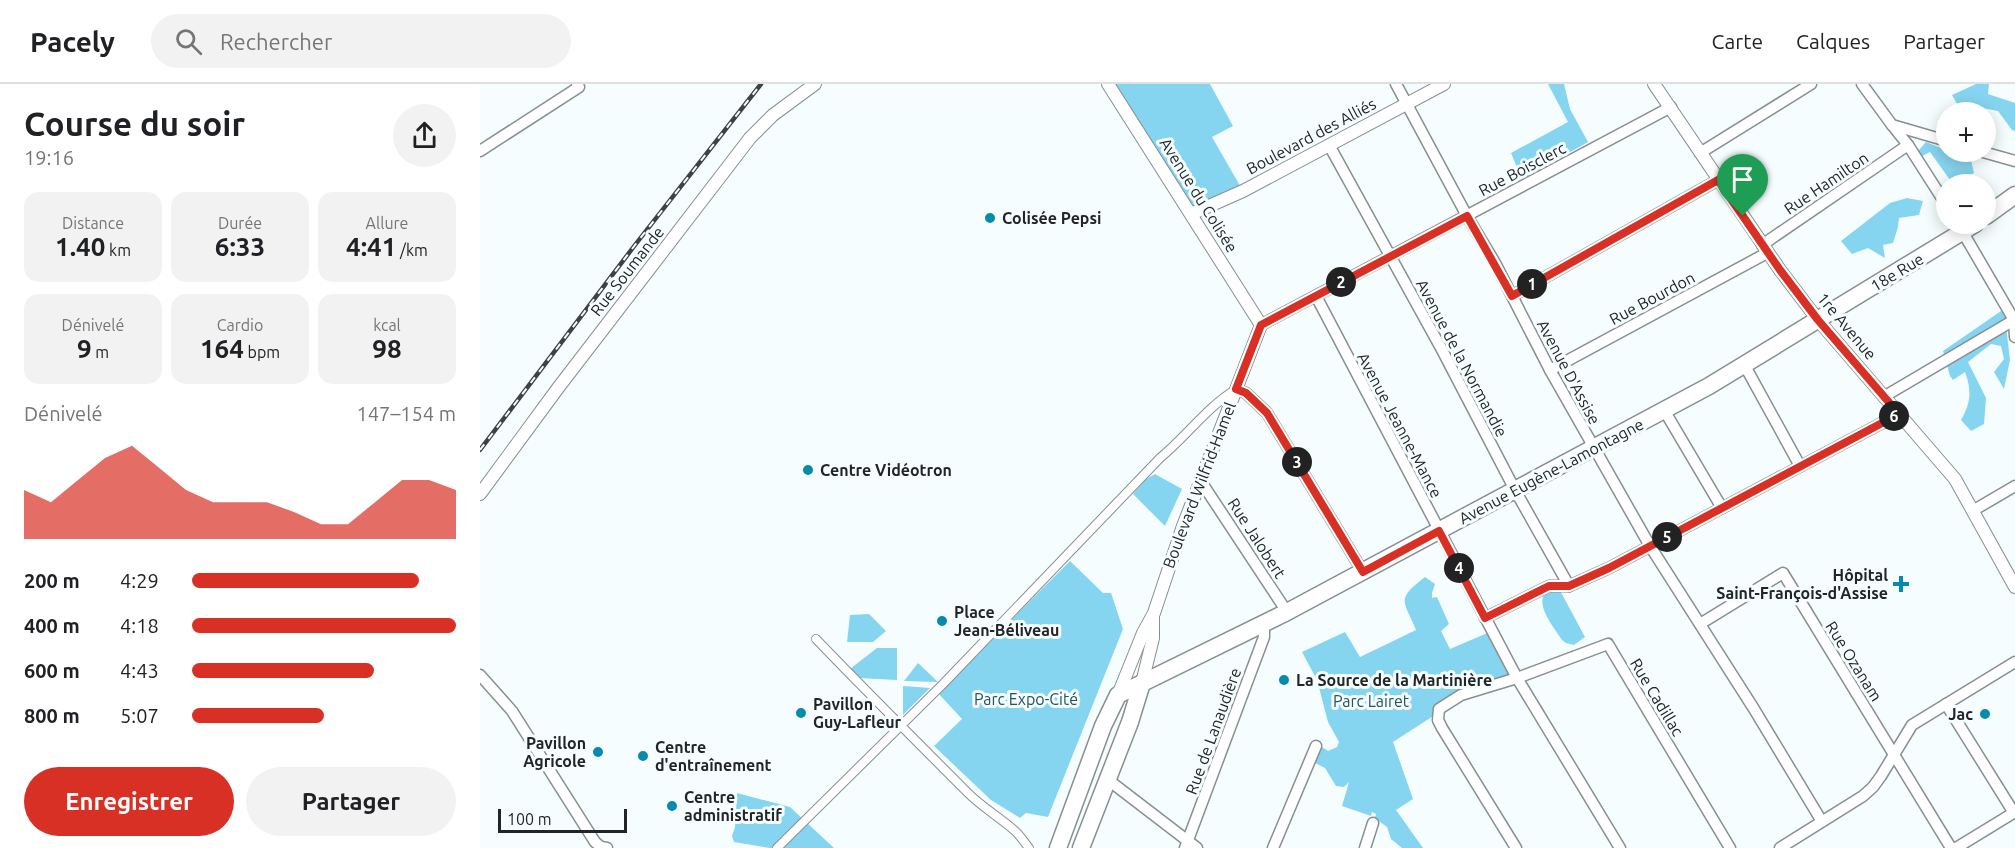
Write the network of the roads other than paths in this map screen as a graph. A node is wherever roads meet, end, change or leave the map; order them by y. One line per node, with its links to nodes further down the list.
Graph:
1 (577, 84): 15 (street)
2 (815, 84): 46 (street, Rue Soumande)
3 (1108, 84): 23 (street, Avenue du Colisée)
4 (1396, 84): 9 (street, Avenue D'Assise)
5 (1444, 84): 9 (street, Boulevard des Alliés)
6 (1654, 84): 10 (street, 1re Avenue)
7 (1811, 84): 16 (street)
8 (1862, 84): 11 (street)
9 (1407, 104): 13 (street, Boulevard des Alliés); 24 (street, Avenue D'Assise)
10 (1671, 107): 16 (street, 1re Avenue); 24 (street, Rue Boisclerc)
11 (1892, 125): 12 (street); 14 (street)
12 (1936, 138)
13 (1329, 145): 23 (street, Boulevard des Alliés); 28 (street, Avenue de la Normandie)
14 (1908, 145): 20 (street); 27 (street, Rue Hamilton)
15 (480, 151)
16 (1700, 153): 19 (street, 1re Avenue)
17 (1996, 156): 18 (street)
18 (2015, 161)
19 (1718, 180): 27 (street, 1re Avenue); 30 (street)
20 (1936, 189)
21 (2015, 195): 22 (main road)
22 (1996, 209)
23 (1191, 214): 33 (street, Avenue du Colisée)
24 (1467, 216): 28 (street, Rue Boisclerc); 30 (street, Avenue D'Assise)
25 (1953, 234): 31 (main road, 18e Rue)
26 (1970, 234): 32 (street)
27 (1765, 249): 31 (street, 1re Avenue); 36 (street, Rue Bourdon)
28 (1389, 257): 29 (street, Rue Boisclerc); 45 (street, Avenue de la Normandie)
29 (1316, 296): 33 (street, Rue Boisclerc); 49 (street, Avenue Jeanne-Mance)
30 (1512, 296): 36 (street, Avenue D'Assise)
31 (1818, 320): 35 (main road, Avenue Eugène-Lamontagne); 38 (street, 1re Avenue)
32 (2014, 320): 34 (street); 38 (street)
33 (1261, 325): 37 (street, Boulevard Wilfrid-Hamel)
34 (2015, 337)
35 (1745, 366): 39 (main road, Avenue Eugène-Lamontagne); 42 (street)
36 (1550, 370): 41 (street, Avenue D'Assise)
37 (1236, 389): 43 (street, Boulevard Wilfrid-Hamel); 51 (street); 66 (street)
38 (1885, 396): 40 (street, 1re Avenue)
39 (1664, 410): 41 (main road, Avenue Eugène-Lamontagne); 47 (street)
40 (1899, 414): 42 (street); 48 (street, 1re Avenue)
41 (1594, 448): 45 (main road, Avenue Eugène-Lamontagne); 50 (street, Avenue D'Assise)
42 (1800, 466): 47 (street)
43 (1200, 480): 54 (street, Rue Jalobert); 55 (street, Boulevard Wilfrid-Hamel)
44 (2015, 486): 48 (street)
45 (1515, 490): 49 (main road, Avenue Eugène-Lamontagne); 52 (street, Avenue de la Normandie)
46 (480, 494)
47 (1722, 508): 50 (street)
48 (1974, 510): 53 (street, 1re Avenue)
49 (1439, 531): 51 (main road, Avenue Eugène-Lamontagne); 56 (street, Avenue Jeanne-Mance)
50 (1650, 546): 52 (street); 58 (street, Avenue D'Assise)
51 (1363, 572): 54 (main road, Avenue Eugène-Lamontagne)
52 (1569, 586): 56 (street)
53 (2015, 587)
54 (1287, 612): 57 (main road, Avenue Eugène-Lamontagne)
55 (1154, 613): 63 (street, Boulevard Wilfrid-Hamel); 64 (street, Boulevard Wilfrid-Hamel)
56 (1485, 618): 62 (street, Avenue Jeanne-Mance)
57 (1264, 624): 63 (main road, Avenue Eugène-Lamontagne); 73 (street, Rue de Lanaudière)
58 (1700, 624): 68 (street, Rue Ozanam); 71 (street, Avenue D'Assise)
59 (816, 639): 66 (street)
60 (2015, 662): 65 (street)
61 (480, 675): 74 (street)
62 (1517, 678): 81 (street); 82 (street, Avenue Jeanne-Mance); 83 (street, Rue Cadillac)
63 (1142, 683): 64 (main road, Avenue Eugène-Lamontagne); 69 (main road, Boulevard Wilfrid-Hamel)
64 (1118, 695): 77 (main road, Boulevard Wilfrid-Hamel)
65 (1946, 704): 68 (street); 70 (street)
66 (900, 726): 75 (street); 76 (street)
67 (1316, 746): 79 (street)
68 (1894, 753): 71 (street); 85 (street, Rue Ozanam)
69 (1107, 779): 73 (street); 78 (main road, Boulevard Wilfrid-Hamel)
70 (2014, 812): 86 (street)
71 (1821, 820): 84 (street)
72 (1373, 823): 80 (street)
73 (1190, 846)
74 (607, 848)
75 (777, 848)
76 (1029, 848)
77 (1058, 848)
78 (1081, 848)
79 (1273, 848)
80 (1365, 848)
81 (1516, 848)
82 (1620, 848)
83 (1730, 848)
84 (1780, 848)
85 (1951, 848)
86 (1956, 848)

